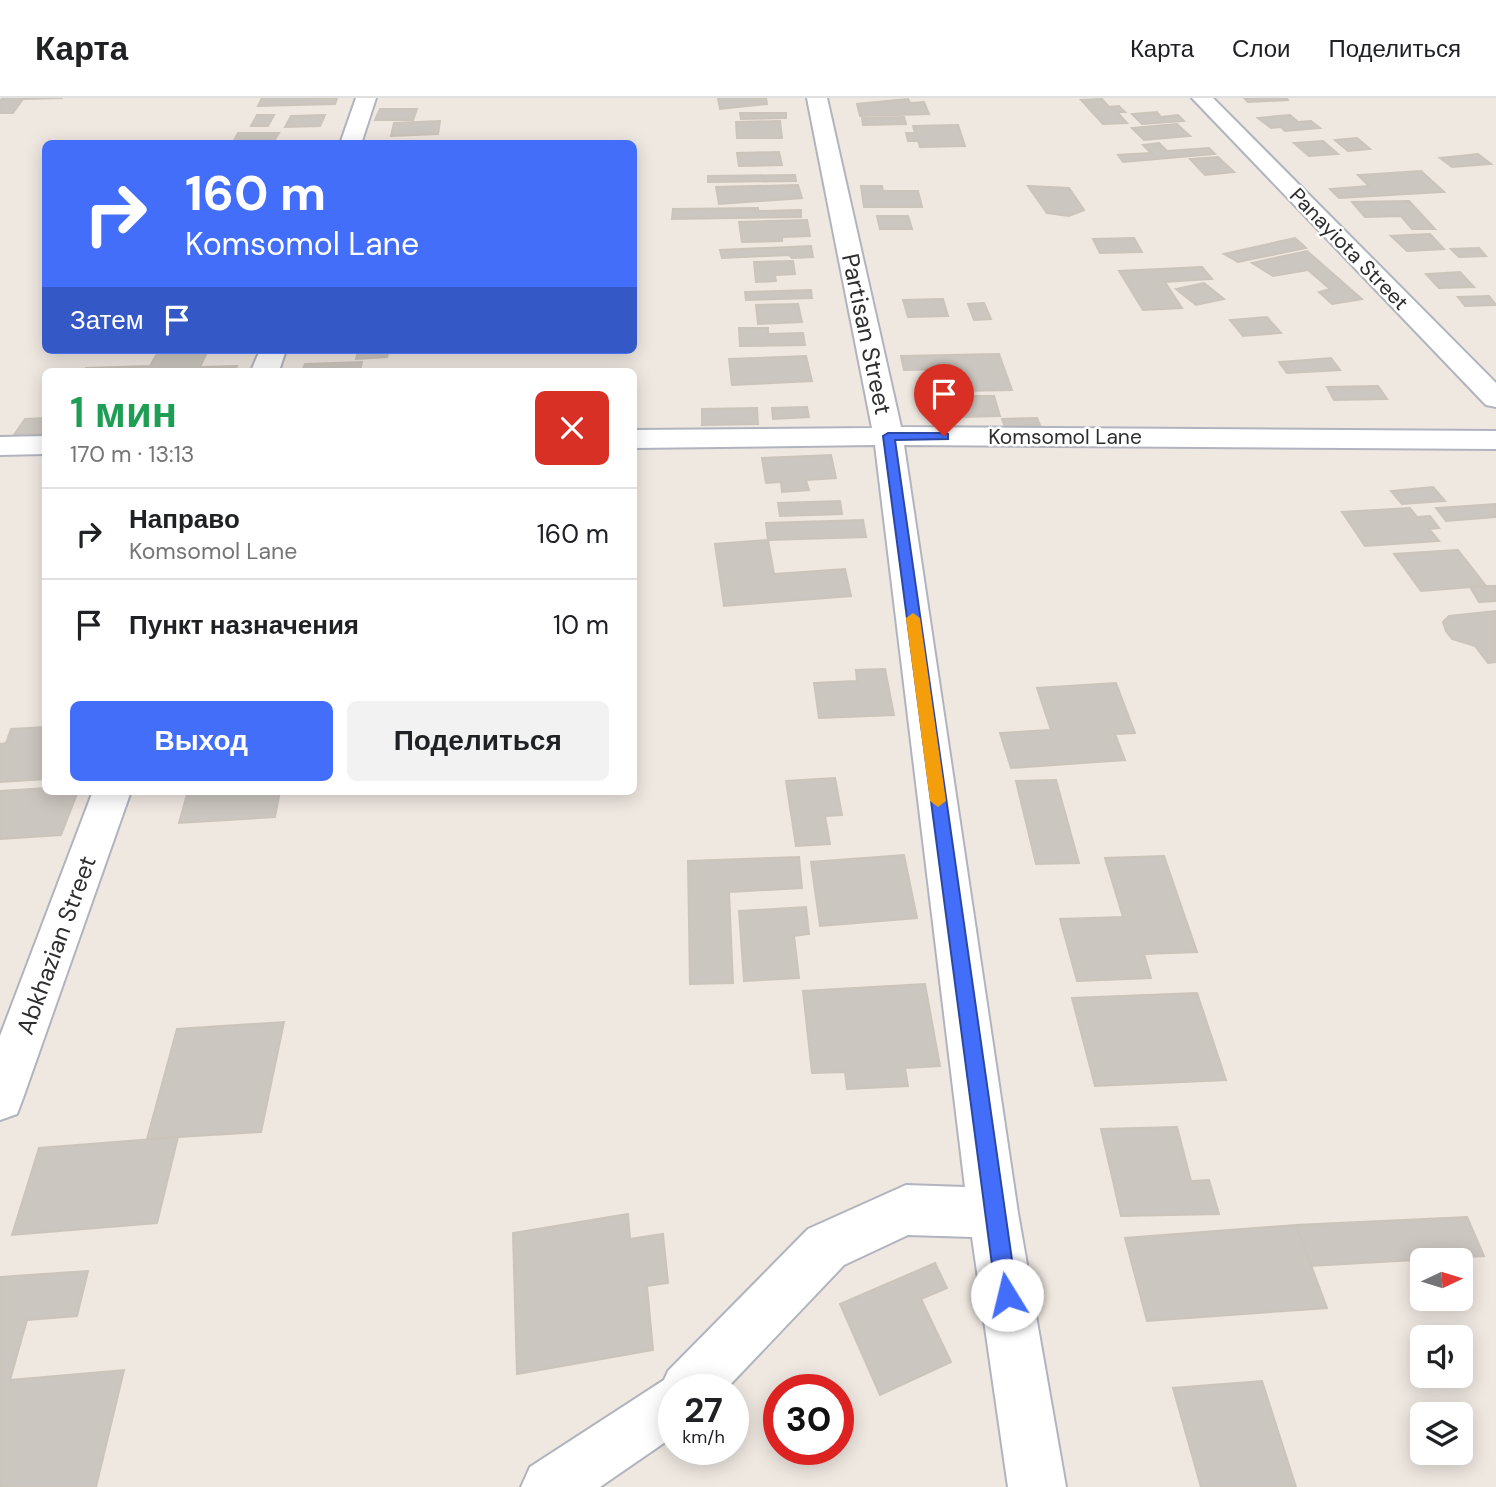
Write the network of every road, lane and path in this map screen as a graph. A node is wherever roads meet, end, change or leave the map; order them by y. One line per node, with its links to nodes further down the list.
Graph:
1 (366, 98): 4 (street)
2 (817, 98): 6 (street, Partisan Street)
3 (1202, 98): 5 (street, Panayiota Street)
4 (350, 140)
5 (1496, 399)
6 (888, 436): 7 (street, Komsomol Lane); 8 (street, Komsomol Lane); 13 (street, Partisan Street)
7 (637, 439)
8 (1496, 440)
9 (42, 445): 10 (street)
10 (0, 446)
11 (111, 795): 12 (street, Abkhazian Street)
12 (0, 1098)
13 (993, 1213): 14 (street); 17 (street, Partisan Street)
14 (703, 1374)
15 (658, 1414): 16 (street)
16 (550, 1487)
17 (1037, 1487)

